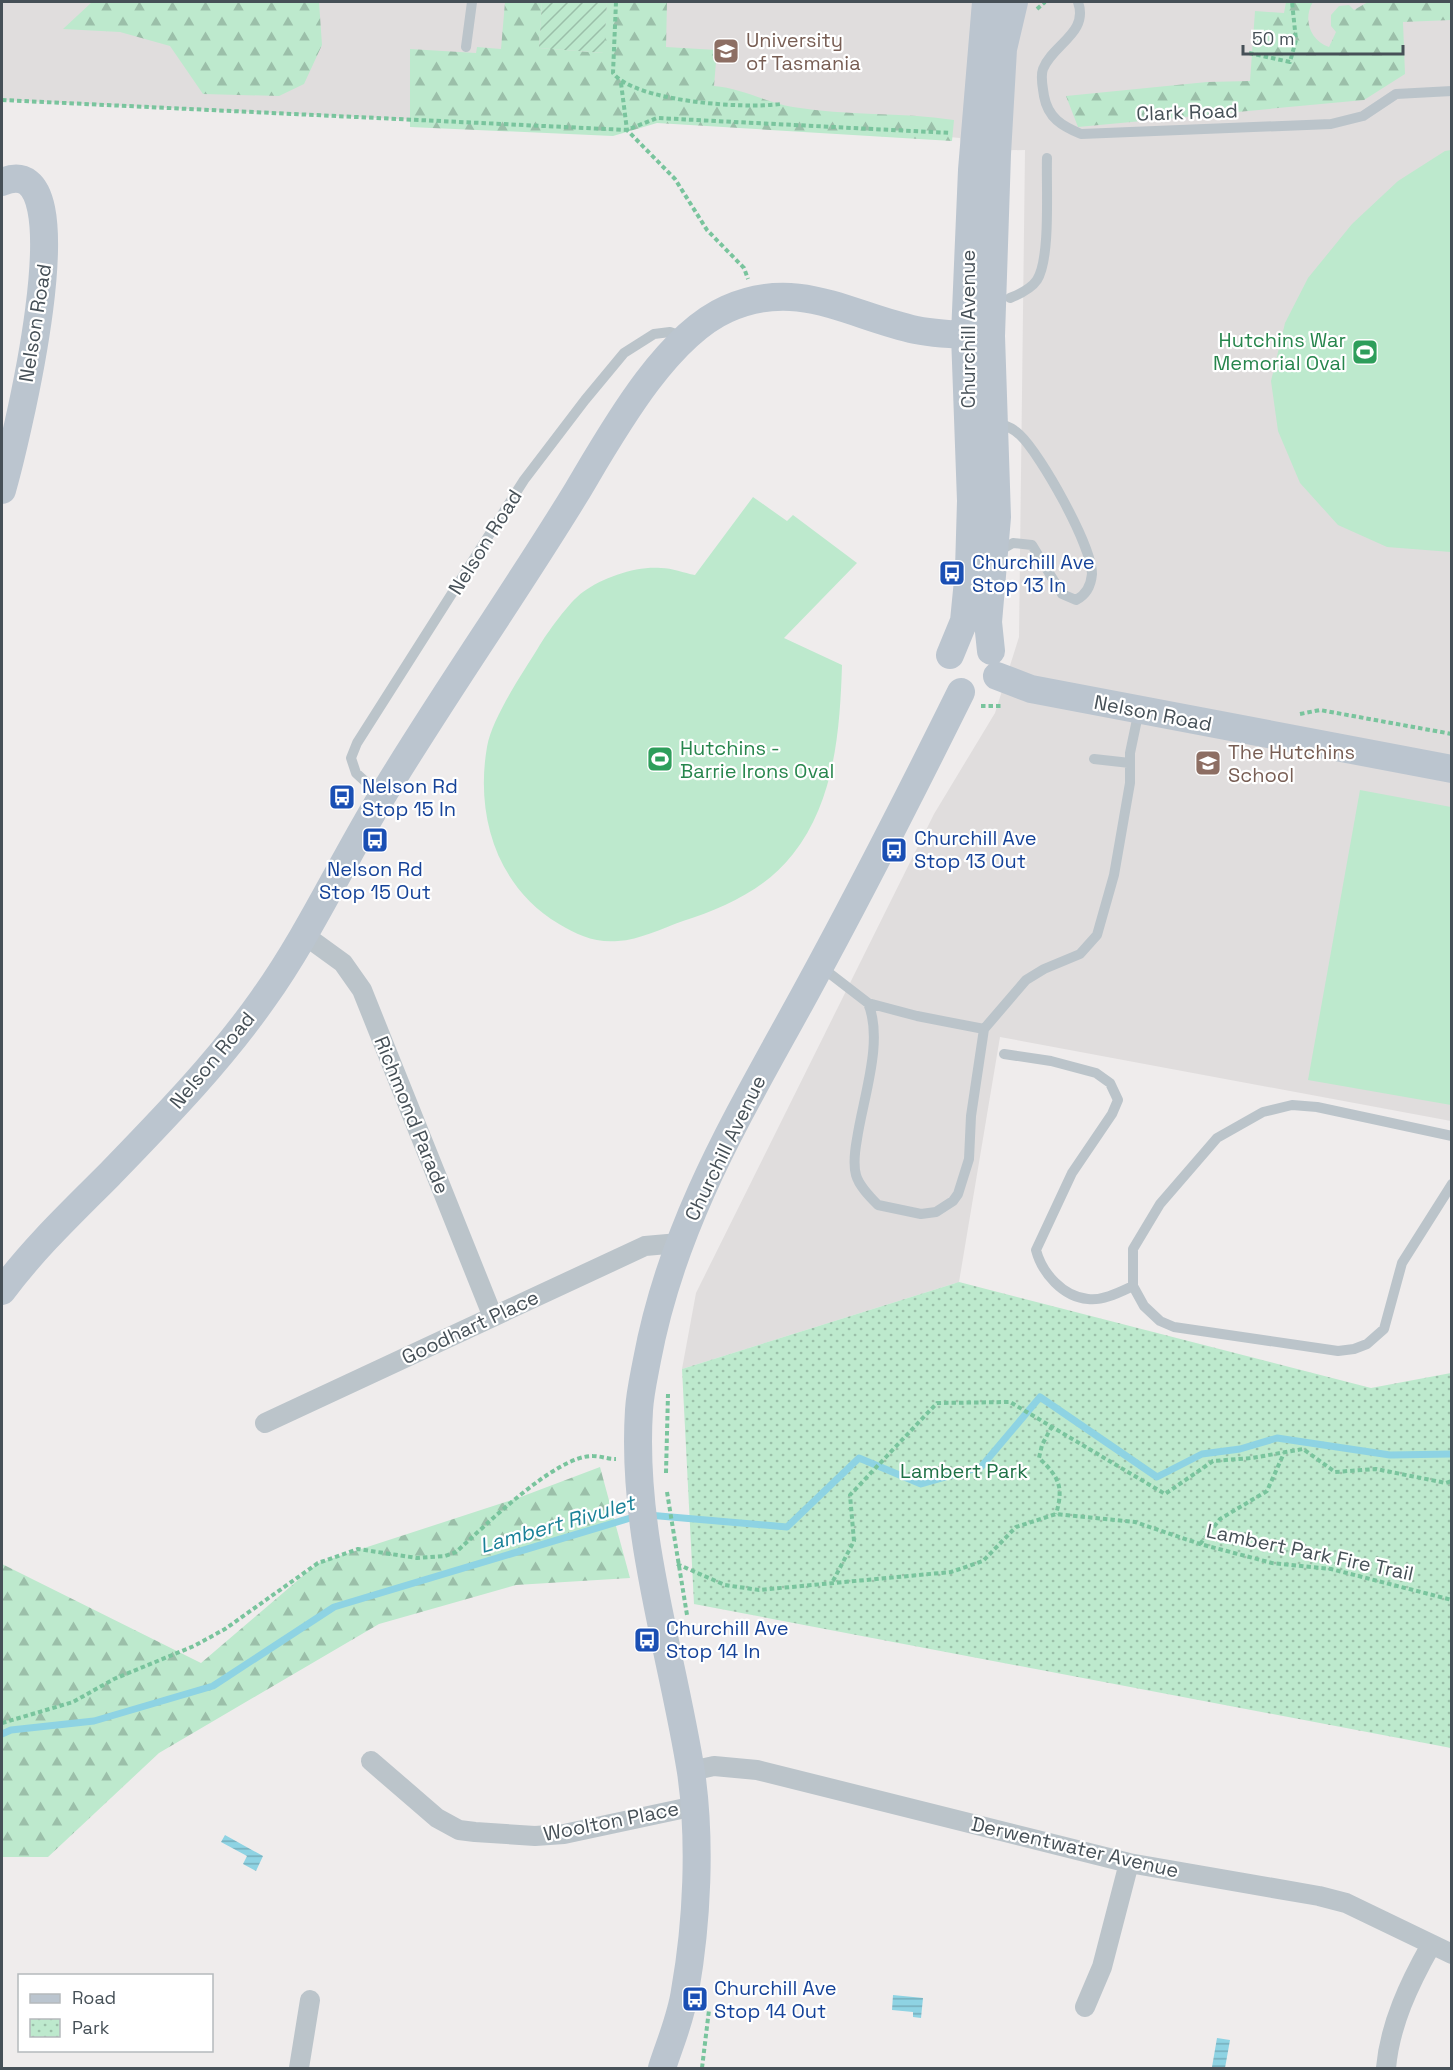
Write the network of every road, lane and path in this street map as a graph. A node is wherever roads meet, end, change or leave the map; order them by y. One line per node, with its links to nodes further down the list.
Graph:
1 (472, 2): 8 (lane)
2 (616, 2): 10 (path)
3 (986, 2): 15 (street, Churchill Avenue)
4 (1045, 2): 7 (path)
5 (1078, 2): 11 (lane, Clark Road)
6 (1292, 2): 9 (path)
7 (1023, 8): 22 (street, Churchill Avenue)
8 (466, 47)
9 (1249, 53)
10 (621, 83): 13 (path); 14 (path)
11 (1452, 91)
12 (2, 100): 14 (path)
13 (781, 104)
14 (627, 130): 15 (path); 19 (path)
15 (975, 134): 22 (street, Churchill Avenue)
16 (1047, 158): 21 (lane)
17 (2, 183): 25 (street, Nelson Road)
18 (758, 280): 19 (path)
19 (748, 281): 20 (path)
20 (740, 284)
21 (1010, 298)
22 (978, 336): 23 (street, Nelson Road); 24 (street, Churchill Avenue)
23 (688, 338): 36 (street, Nelson Road); 36 (lane, Nelson Road)
24 (982, 431): 26 (street, Churchill Avenue); 26 (lane); 27 (street, Churchill Avenue)
25 (2, 490)
26 (994, 554): 28 (street, Churchill Avenue)
27 (950, 655): 28 (street); 29 (street)
28 (994, 664): 29 (street); 30 (street, Nelson Road)
29 (961, 692): 38 (street, Churchill Avenue)
30 (1139, 710): 34 (lane); 35 (street, Nelson Road)
31 (1291, 715): 32 (path)
32 (1452, 734)
33 (1094, 759): 34 (lane)
34 (1130, 763): 40 (lane)
35 (1452, 769)
36 (382, 797): 37 (street, Nelson Road)
37 (303, 934): 46 (street, Nelson Road); 47 (street, Richmond Parade)
38 (820, 966): 39 (lane); 44 (street, Churchill Avenue)
39 (868, 1003): 40 (lane); 40 (lane)
40 (984, 1029)
41 (1004, 1054): 45 (lane)
42 (1452, 1136): 45 (lane)
43 (1452, 1184): 45 (lane)
44 (679, 1243): 47 (street, Goodhart Place); 52 (street, Churchill Avenue)
45 (1133, 1287)
46 (2, 1291)
47 (493, 1317): 49 (street, Goodhart Place)
48 (668, 1393): 54 (path)
49 (265, 1423)
50 (1052, 1426): 51 (path); 55 (path); 59 (path)
51 (1285, 1452): 53 (path); 57 (path)
52 (637, 1457): 54 (street, Churchill Avenue); 61 (path)
53 (1452, 1481)
54 (653, 1487): 56 (street, Churchill Avenue); 56 (path)
55 (1056, 1514): 57 (path, Lambert Park Fire Trail); 59 (path, Lambert Park Fire Trail)
56 (657, 1540): 58 (path, Lambert Park Fire Trail); 58 (path); 63 (street, Churchill Avenue)
57 (1200, 1544): 60 (path, Lambert Park Fire Trail)
58 (680, 1564): 59 (path, Lambert Park Fire Trail)
59 (833, 1581)
60 (1452, 1600)
61 (2, 1723)
62 (371, 1761): 64 (street, Woolton Place)
63 (691, 1771): 64 (street, Churchill Avenue); 65 (street, Derwentwater Avenue)
64 (695, 1806): 71 (street, Churchill Avenue)
65 (1129, 1863): 66 (street, Derwentwater Avenue); 69 (street)
66 (1431, 1945): 67 (street, Derwentwater Avenue); 72 (street)
67 (1452, 1954)
68 (310, 2000): 70 (street)
69 (1085, 2007)
70 (299, 2068)
71 (662, 2068)
72 (1386, 2068)

